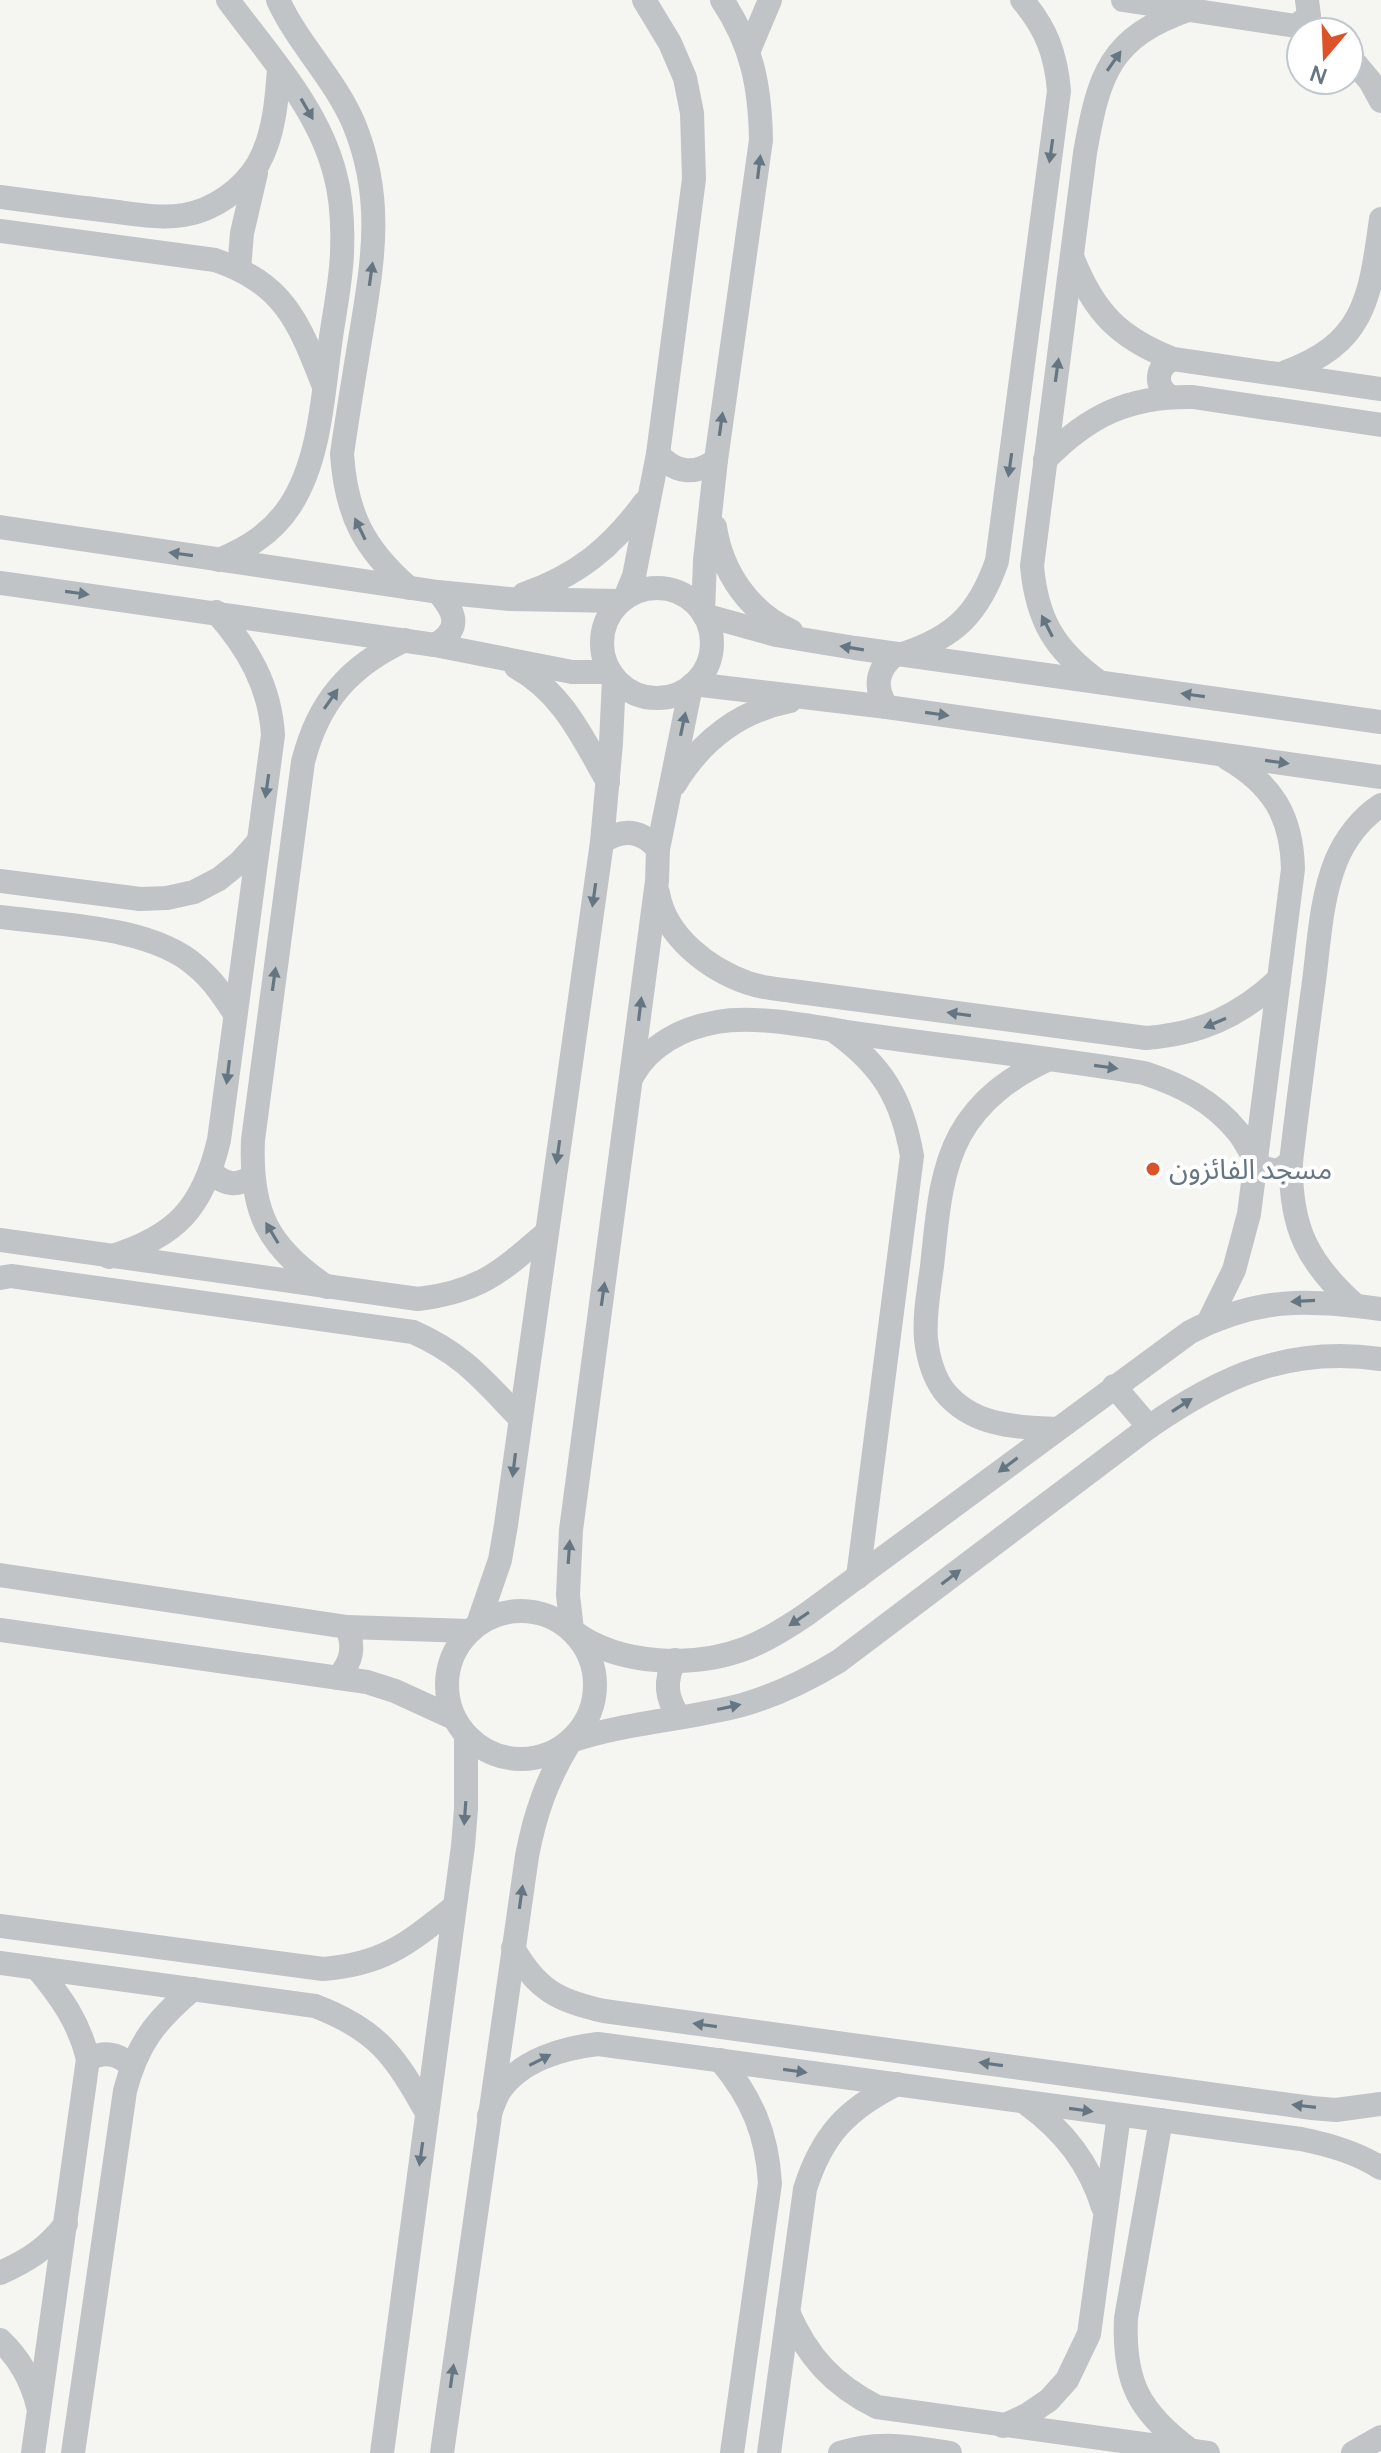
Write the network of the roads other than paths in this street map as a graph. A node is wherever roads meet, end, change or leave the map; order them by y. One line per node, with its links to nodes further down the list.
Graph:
1 (228, 0): 11 (street)
2 (278, 0): 9 (street)
3 (644, 0): 35 (street)
4 (722, 0): 12 (street)
5 (770, 0): 12 (street)
6 (1022, 0): 15 (street)
7 (1123, 0): 8 (street)
8 (1191, 9): 10 (street); 16 (street, one-way to 8)
9 (291, 25): 11 (street); 34 (street, one-way to 9)
10 (1285, 26)
11 (258, 41): 13 (street)
12 (749, 50): 36 (street, one-way to 12)
13 (279, 68): 18 (street); 29 (street, one-way to 29)
14 (1365, 75): 17 (street)
15 (1059, 91): 16 (street); 42 (street, one-way to 42)
16 (1095, 97): 24 (street)
17 (1381, 101)
18 (259, 163): 20 (street); 25 (street)
19 (0, 197): 20 (street)
20 (154, 216): 23 (street)
21 (1381, 219): 26 (street)
22 (0, 231): 23 (street)
23 (150, 251): 25 (street)
24 (1072, 256): 27 (street); 37 (street, one-way to 24)
25 (239, 269): 29 (street)
26 (1377, 285): 28 (street)
27 (1173, 359): 28 (street); 31 (street)
28 (1280, 375): 30 (street)
29 (324, 386): 33 (street)
30 (1381, 389)
31 (1169, 396): 32 (street); 37 (street)
32 (1381, 425)
33 (313, 450): 34 (street); 41 (street)
34 (342, 454): 45 (street, one-way to 34)
35 (658, 454): 36 (street); 38 (street)
36 (716, 460): 39 (street)
37 (1045, 460): 43 (street)
38 (649, 497): 47 (street); 48 (street)
39 (712, 506): 50 (street); 52 (street)
40 (0, 527): 41 (street, one-way to 40)
41 (219, 560): 45 (street)
42 (997, 561): 43 (street); 54 (street)
43 (1032, 566): 57 (street, one-way to 43)
44 (0, 583): 49 (street, one-way to 49)
45 (409, 588): 46 (street)
46 (438, 592): 47 (street); 53 (street)
47 (510, 599): 48 (street)
48 (623, 600): 50 (street); 56 (street)
49 (216, 612): 51 (street); 62 (street)
50 (704, 614): 52 (street); 58 (street)
51 (405, 640): 53 (street); 63 (street, one-way to 51)
52 (816, 642): 54 (street, one-way to 52)
53 (435, 645): 55 (street)
54 (899, 654): 57 (street); 60 (street)
55 (503, 660): 56 (street); 66 (street)
56 (612, 675): 58 (street); 66 (street)
57 (1099, 682): 61 (street, one-way to 57)
58 (692, 685): 59 (street); 67 (street, one-way to 58)
59 (805, 698): 60 (street); 67 (street)
60 (887, 707): 64 (street, one-way to 64)
61 (1381, 722)
62 (273, 735): 63 (street); 69 (street, one-way to 69)
63 (309, 739): 95 (street, one-way to 63)
64 (1221, 754): 65 (street, one-way to 65); 79 (street)
65 (1381, 777)
66 (608, 782): 70 (street)
67 (670, 793): 71 (street)
68 (1381, 805): 80 (street)
69 (259, 841): 74 (street); 83 (street)
70 (602, 842): 71 (street); 96 (street, one-way to 96)
71 (658, 849): 73 (street)
72 (0, 881): 74 (street)
73 (657, 881): 82 (street); 89 (street, one-way to 73)
74 (140, 899): 77 (street)
75 (0, 917): 76 (street)
76 (32, 921): 77 (street); 78 (street)
77 (136, 935): 83 (street)
78 (0, 936)
79 (1284, 940): 80 (street); 81 (street)
80 (1318, 945): 93 (street)
81 (1279, 979): 86 (street, one-way to 86); 92 (street)
82 (749, 984): 84 (street); 86 (street, one-way to 82)
83 (235, 1014): 94 (street, one-way to 94)
84 (746, 1020): 85 (street); 89 (street)
85 (832, 1030): 87 (street); 90 (street)
86 (1146, 1038): 88 (street)
87 (1047, 1060): 88 (street, one-way to 88); 91 (street)
88 (1144, 1073): 92 (street)
89 (632, 1077): 116 (street, one-way to 89)
90 (912, 1156): 91 (street); 112 (street)
91 (948, 1160): 110 (street)
92 (1256, 1160): 93 (street); 104 (street)
93 (1291, 1162): 102 (street)
94 (212, 1172): 95 (street); 98 (street)
95 (252, 1176): 100 (street, one-way to 95)
96 (546, 1233): 101 (street); 108 (street)
97 (7, 1242): 98 (street); 99 (street)
98 (109, 1257): 100 (street)
99 (6, 1277): 105 (street)
100 (327, 1287): 101 (street)
101 (418, 1299): 105 (street)
102 (1355, 1305): 103 (street); 104 (street, one-way to 104)
103 (1381, 1309)
104 (1208, 1323): 107 (street)
105 (413, 1332): 108 (street)
106 (1381, 1359): 109 (street, one-way to 106)
107 (1114, 1386): 109 (street); 110 (street)
108 (520, 1418): 114 (street, one-way to 114)
109 (1149, 1427): 119 (street, one-way to 109)
110 (1056, 1429): 112 (street, one-way to 112)
111 (0, 1575): 113 (street)
112 (858, 1577): 117 (street, one-way to 117)
113 (347, 1627): 114 (street); 118 (street)
114 (474, 1627): 116 (street); 120 (street)
115 (0, 1630): 118 (street)
116 (573, 1631): 117 (street); 121 (street)
117 (675, 1660): 119 (street)
118 (338, 1678): 120 (street)
119 (679, 1717): 121 (street)
120 (460, 1727): 121 (street); 122 (street, one-way to 122)
121 (570, 1742): 124 (street, one-way to 121)
122 (454, 1907): 127 (street); 139 (street)
123 (0, 1926): 127 (street)
124 (513, 1948): 130 (street); 141 (street)
125 (0, 1963): 126 (street)
126 (37, 1968): 128 (street); 132 (street)
127 (323, 1969): 129 (street)
128 (193, 1989): 129 (street); 134 (street)
129 (315, 2006): 139 (street)
130 (604, 2011): 131 (street); 138 (street, one-way to 130)
131 (598, 2044): 133 (street); 141 (street, one-way to 131)
132 (88, 2059): 134 (street); 148 (street)
133 (720, 2060): 135 (street, one-way to 135); 145 (street)
134 (131, 2065): 159 (street)
135 (897, 2084): 136 (street); 146 (street)
136 (1025, 2102): 140 (street, one-way to 140); 147 (street)
137 (1381, 2104): 138 (street)
138 (1336, 2110): 143 (street)
139 (427, 2113): 160 (street, one-way to 160)
140 (1119, 2115): 142 (street); 147 (street)
141 (489, 2116): 161 (street, one-way to 141)
142 (1161, 2120): 143 (street); 157 (street)
143 (1331, 2145): 144 (street)
144 (1381, 2168)
145 (770, 2183): 146 (street); 162 (street)
146 (805, 2189): 150 (street)
147 (1105, 2213): 154 (street)
148 (67, 2222): 149 (street); 153 (street)
149 (0, 2273)
150 (788, 2312): 152 (street); 163 (street)
151 (0, 2340): 153 (street)
152 (894, 2411): 154 (street); 156 (street)
153 (39, 2412): 158 (street)
154 (1003, 2426): 157 (street)
155 (1381, 2437): 166 (street)
156 (887, 2444): 164 (street); 165 (street)
157 (1200, 2452)
158 (33, 2453)
159 (73, 2453)
160 (382, 2453)
161 (442, 2453)
162 (732, 2453)
163 (769, 2453)
164 (840, 2453)
165 (950, 2453)
166 (1353, 2453)

